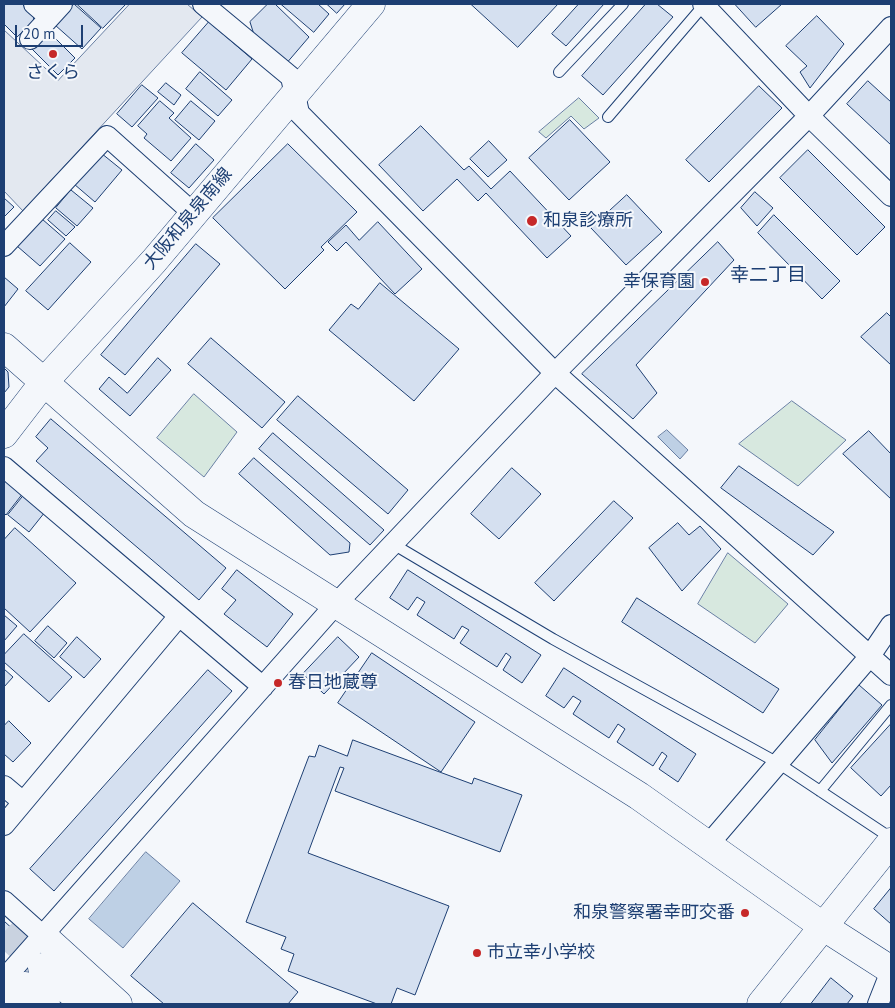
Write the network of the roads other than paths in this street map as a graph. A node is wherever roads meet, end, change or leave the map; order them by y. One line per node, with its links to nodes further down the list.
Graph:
1 (34, 4): 6 (street)
2 (203, 4): 10 (street)
3 (370, 4): 10 (street, 大阪和泉泉南線)
4 (623, 4): 9 (lane)
5 (703, 4): 11 (street); 12 (lane)
6 (56, 11): 8 (street)
7 (891, 28): 11 (street)
8 (30, 39)
9 (559, 72)
10 (294, 92): 14 (street, 大阪和泉泉南線); 17 (street)
11 (809, 116): 13 (street); 17 (street)
12 (608, 117)
13 (891, 196)
14 (194, 213): 15 (street); 18 (street, 大阪和泉泉南線)
15 (4, 246)
16 (4, 347): 18 (street)
17 (555, 373): 21 (street); 25 (street)
18 (44, 382): 19 (street, 大阪和泉泉南線); 22 (street)
19 (4, 434)
20 (4, 467): 23 (street)
21 (393, 544): 22 (street); 29 (lane)
22 (336, 604): 27 (street); 36 (street)
23 (179, 616): 27 (street); 32 (street)
24 (891, 625): 25 (street)
25 (870, 656): 26 (street); 29 (street)
26 (891, 675)
27 (262, 688): 39 (street)
28 (891, 705): 31 (lane)
29 (778, 763): 31 (lane); 36 (street)
30 (4, 786): 32 (street)
31 (820, 791): 34 (lane)
32 (23, 802): 33 (street)
33 (4, 825)
34 (891, 838)
35 (891, 842): 38 (street)
36 (708, 845): 38 (street)
37 (4, 901): 39 (street)
38 (824, 927): 40 (street); 45 (street)
39 (43, 936): 41 (street); 44 (street)
40 (891, 971): 46 (street)
41 (17, 987): 42 (street); 43 (street)
42 (46, 1004)
43 (84, 1004)
44 (118, 1004)
45 (761, 1004)
46 (878, 1004)

